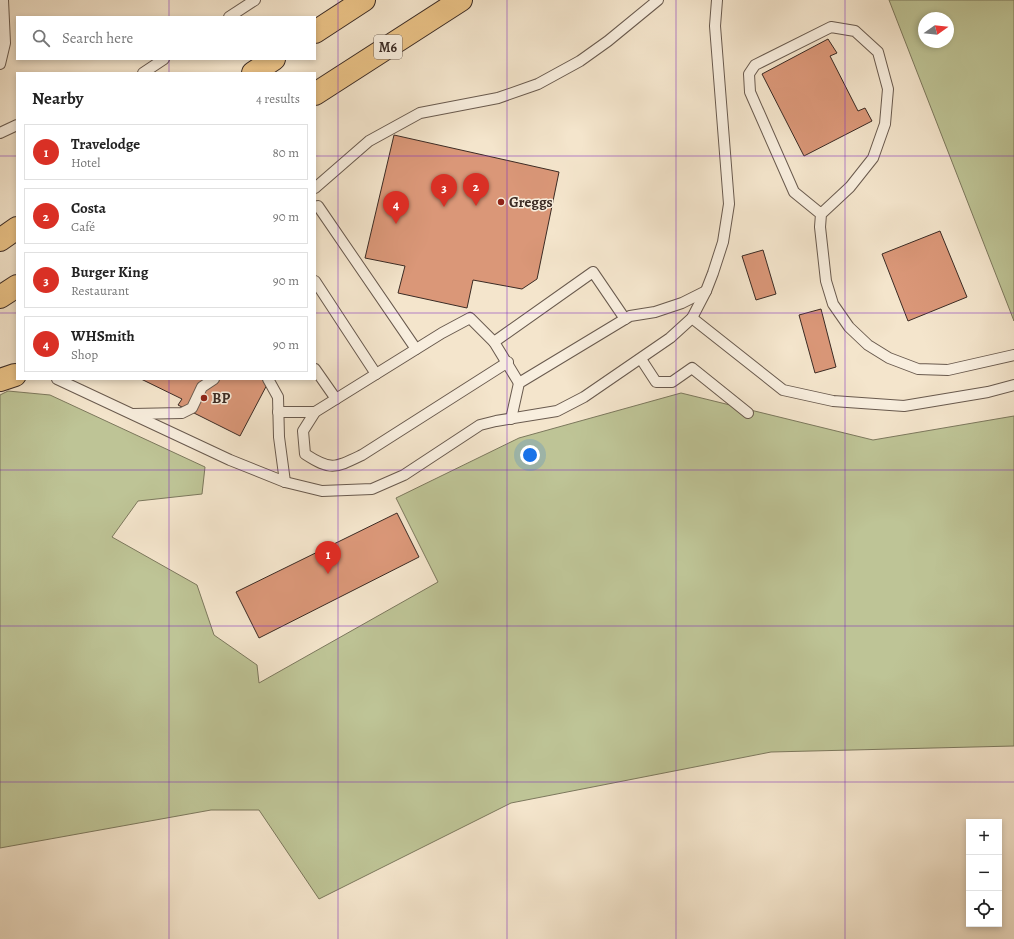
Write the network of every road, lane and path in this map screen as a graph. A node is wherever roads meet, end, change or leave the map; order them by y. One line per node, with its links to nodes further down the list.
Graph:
1 (3, 0): 11 (lane)
2 (255, 0): 7 (lane)
3 (364, 0): 8 (highway)
4 (461, 0): 14 (highway, M6)
5 (658, 0): 17 (lane)
6 (717, 0): 24 (lane)
7 (231, 16)
8 (316, 31)
9 (162, 60): 12 (lane)
10 (272, 60): 13 (highway)
11 (0, 64)
12 (144, 72)
13 (254, 72)
14 (316, 93)
15 (16, 125): 16 (lane)
16 (0, 133)
17 (316, 187)
18 (316, 207): 29 (lane)
19 (821, 214): 19 (lane); 30 (lane)
20 (16, 229): 21 (highway)
21 (0, 240)
22 (316, 283): 34 (lane)
23 (16, 287): 25 (highway)
24 (706, 291): 26 (lane); 27 (lane)
25 (0, 297)
26 (692, 318): 31 (lane); 39 (lane)
27 (625, 319): 28 (lane); 38 (lane)
28 (494, 342): 29 (lane); 32 (lane)
29 (416, 349): 34 (lane)
30 (1014, 356)
31 (641, 358): 43 (lane); 45 (lane)
32 (508, 362): 38 (lane); 42 (lane)
33 (316, 370): 40 (lane)
34 (376, 374): 40 (lane)
35 (59, 380): 44 (lane)
36 (212, 380): 44 (lane)
37 (269, 380): 41 (lane)
38 (519, 383): 45 (lane)
39 (1014, 385)
40 (336, 399): 42 (lane)
41 (278, 412): 42 (lane); 46 (lane)
42 (315, 412)
43 (748, 413)
44 (130, 414): 46 (lane)
45 (511, 419): 46 (lane)
46 (285, 482)

